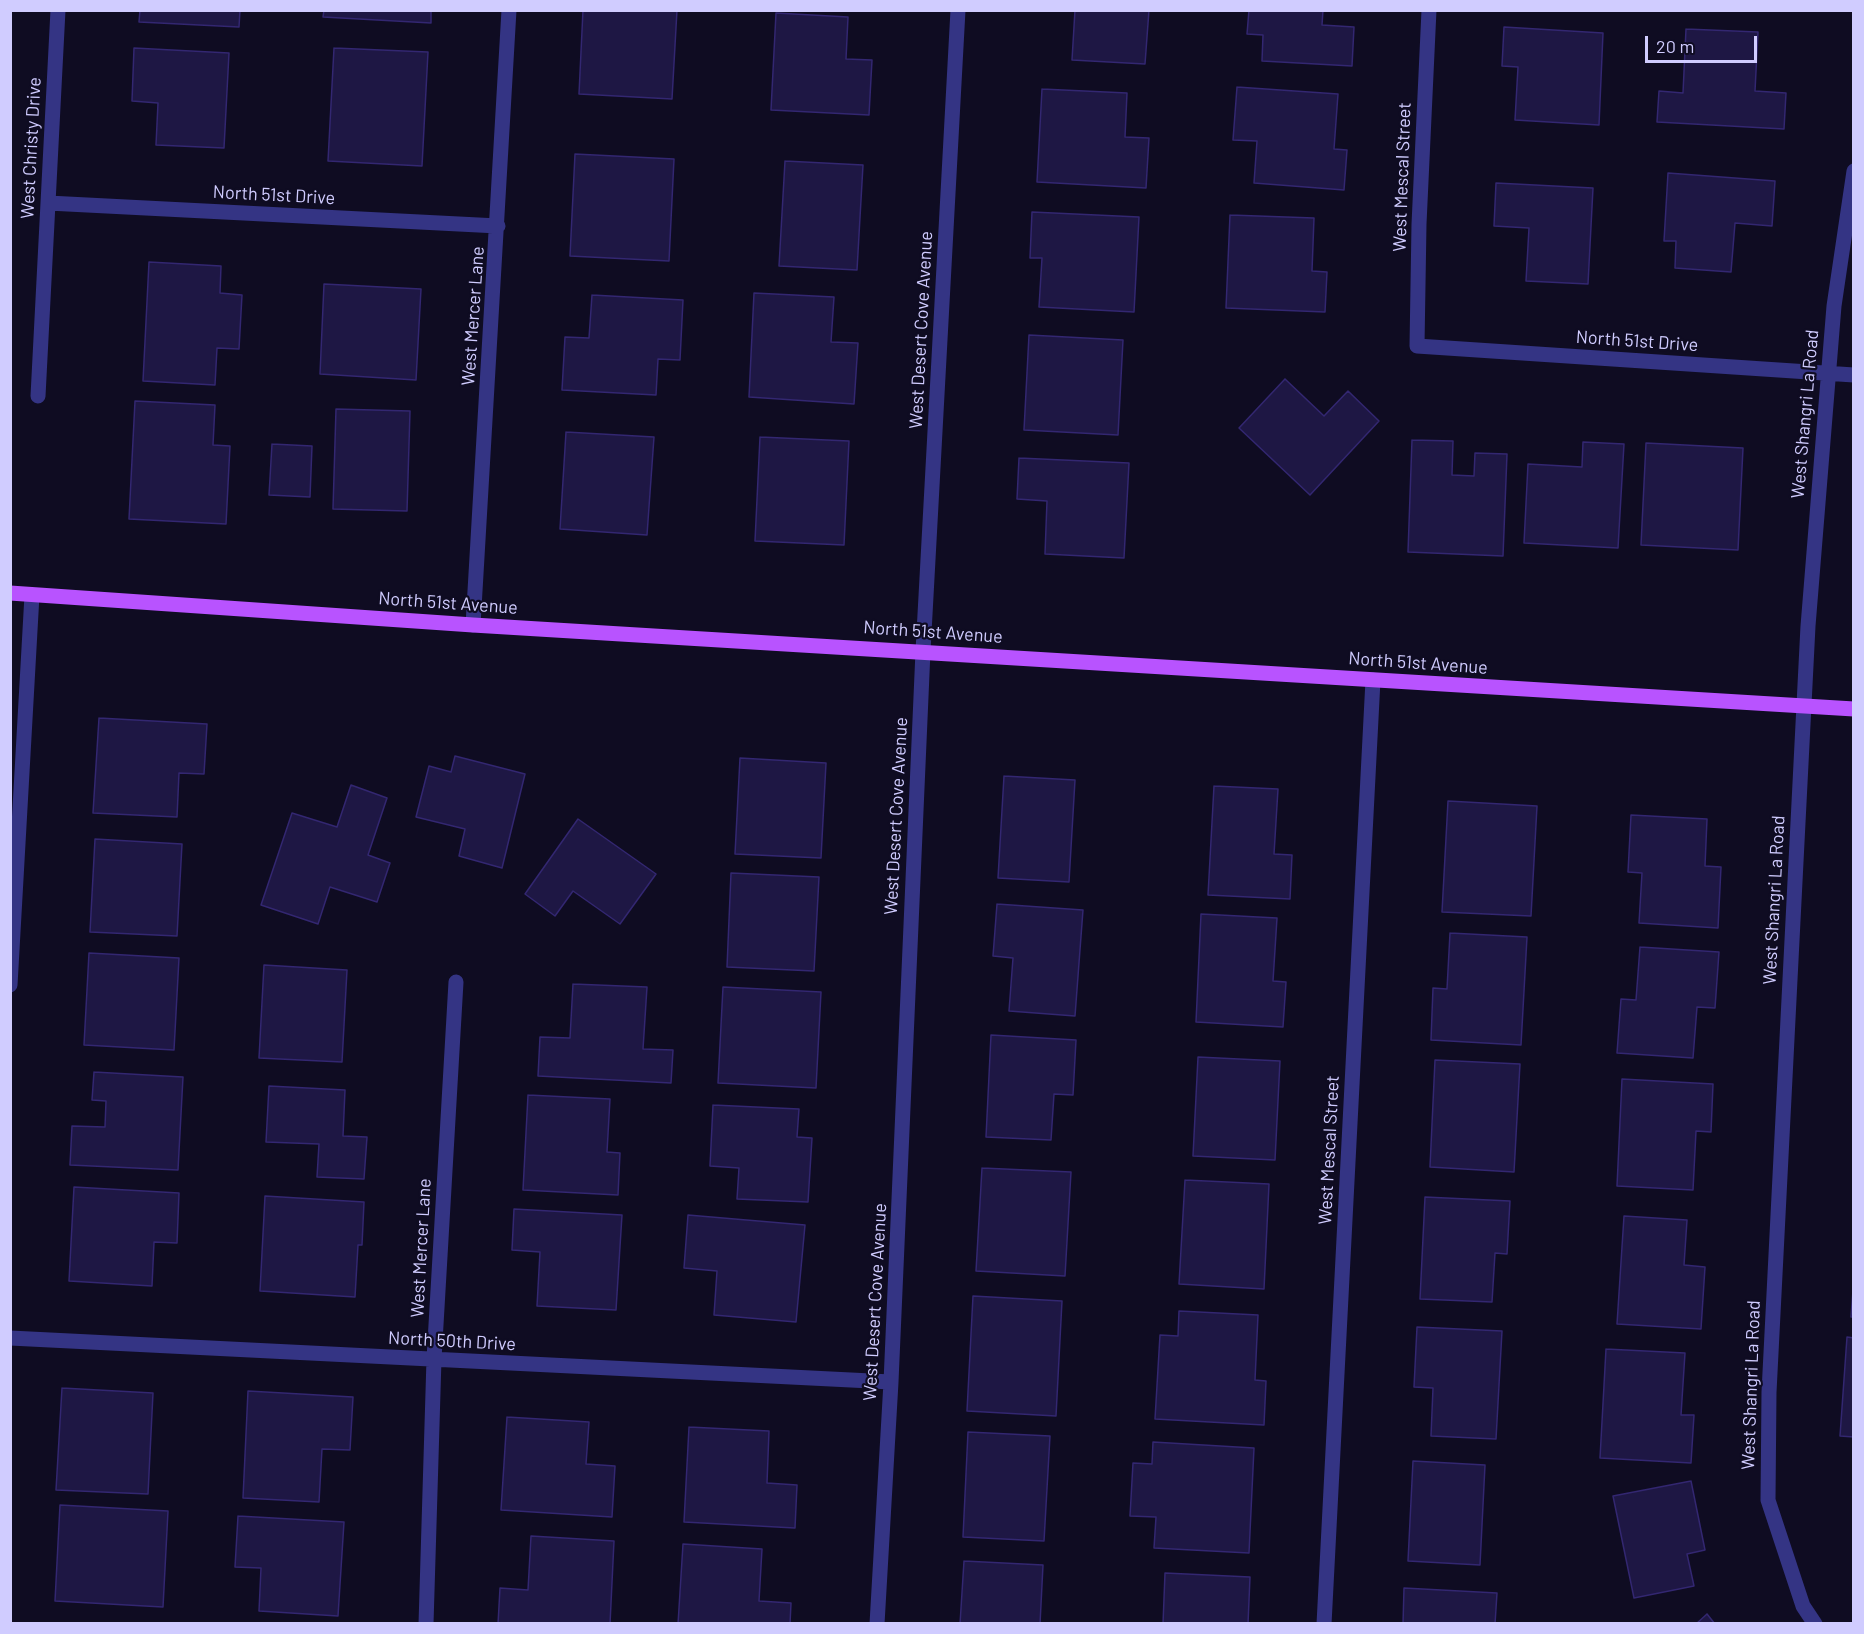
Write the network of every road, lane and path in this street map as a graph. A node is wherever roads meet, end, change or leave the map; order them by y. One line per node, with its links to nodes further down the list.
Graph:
1 (58, 10): 6 (street, West Christy Drive)
2 (509, 10): 7 (street, West Mercer Lane)
3 (958, 10): 15 (street, West Desert Cove Avenue)
4 (1429, 10): 8 (street, West Mescal Street)
5 (1854, 171): 9 (street, West Shangri La Road)
6 (48, 203): 7 (street, North 51st Drive); 11 (street, West Christy Drive)
7 (498, 226): 14 (street, West Mercer Lane)
8 (1417, 346): 9 (street, North 51st Drive)
9 (1828, 374): 10 (street, North 51st Drive); 17 (street, West Shangri La Road)
10 (1854, 375)
11 (38, 396)
12 (10, 593): 13 (main road, North 51st Avenue)
13 (32, 595): 14 (main road, North 51st Avenue); 20 (street)
14 (473, 624): 15 (main road, North 51st Avenue)
15 (923, 651): 16 (main road, North 51st Avenue); 23 (street, West Desert Cove Avenue)
16 (1373, 680): 17 (main road, North 51st Avenue); 26 (street, West Mescal Street)
17 (1803, 706): 18 (main road, North 51st Avenue); 27 (street, West Shangri La Road)
18 (1854, 709)
19 (456, 982): 22 (street, West Mercer Lane)
20 (10, 985)
21 (10, 1338): 22 (street, North 50th Drive)
22 (434, 1359): 23 (street, North 50th Drive); 24 (street, West Mercer Lane)
23 (891, 1382): 25 (street, West Desert Cove Avenue)
24 (426, 1623)
25 (877, 1623)
26 (1324, 1623)
27 (1815, 1623)

